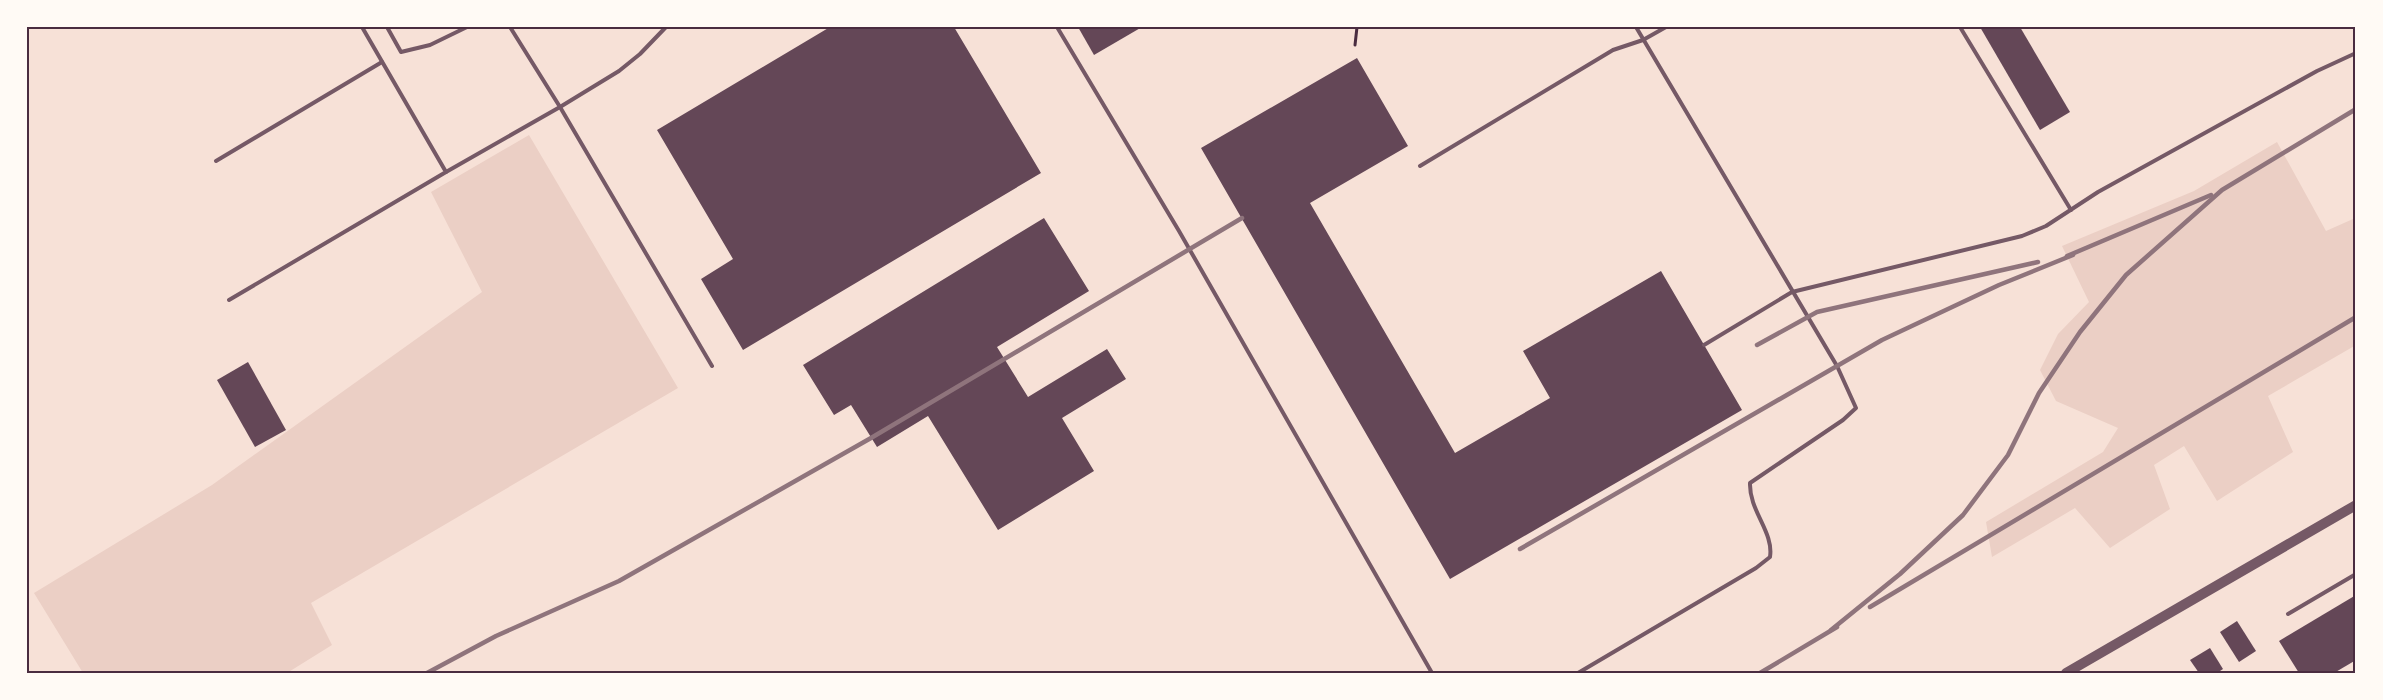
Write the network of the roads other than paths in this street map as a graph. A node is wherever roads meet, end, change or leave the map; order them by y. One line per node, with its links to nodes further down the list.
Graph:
1 (362, 27): 12 (lane)
2 (387, 27): 3 (lane)
3 (468, 27)
4 (510, 27): 13 (lane)
5 (666, 27): 13 (lane)
6 (1057, 27): 25 (lane)
7 (1636, 27): 10 (lane)
8 (1666, 27): 10 (lane)
9 (1960, 27): 17 (lane)
10 (1643, 40): 15 (lane); 18 (lane)
11 (2356, 53): 17 (lane)
12 (382, 62): 14 (lane); 16 (lane)
13 (560, 107): 16 (lane); 21 (lane)
14 (216, 161)
15 (1419, 166)
16 (446, 172): 19 (lane)
17 (2071, 210): 18 (lane)
18 (1792, 292): 20 (lane); 26 (lane)
19 (229, 300)
20 (1704, 345)
21 (712, 366)
22 (2356, 505): 27 (street)
23 (2356, 574): 24 (lane)
24 (2288, 614)
25 (1432, 673)
26 (1578, 673)
27 (2066, 673)

